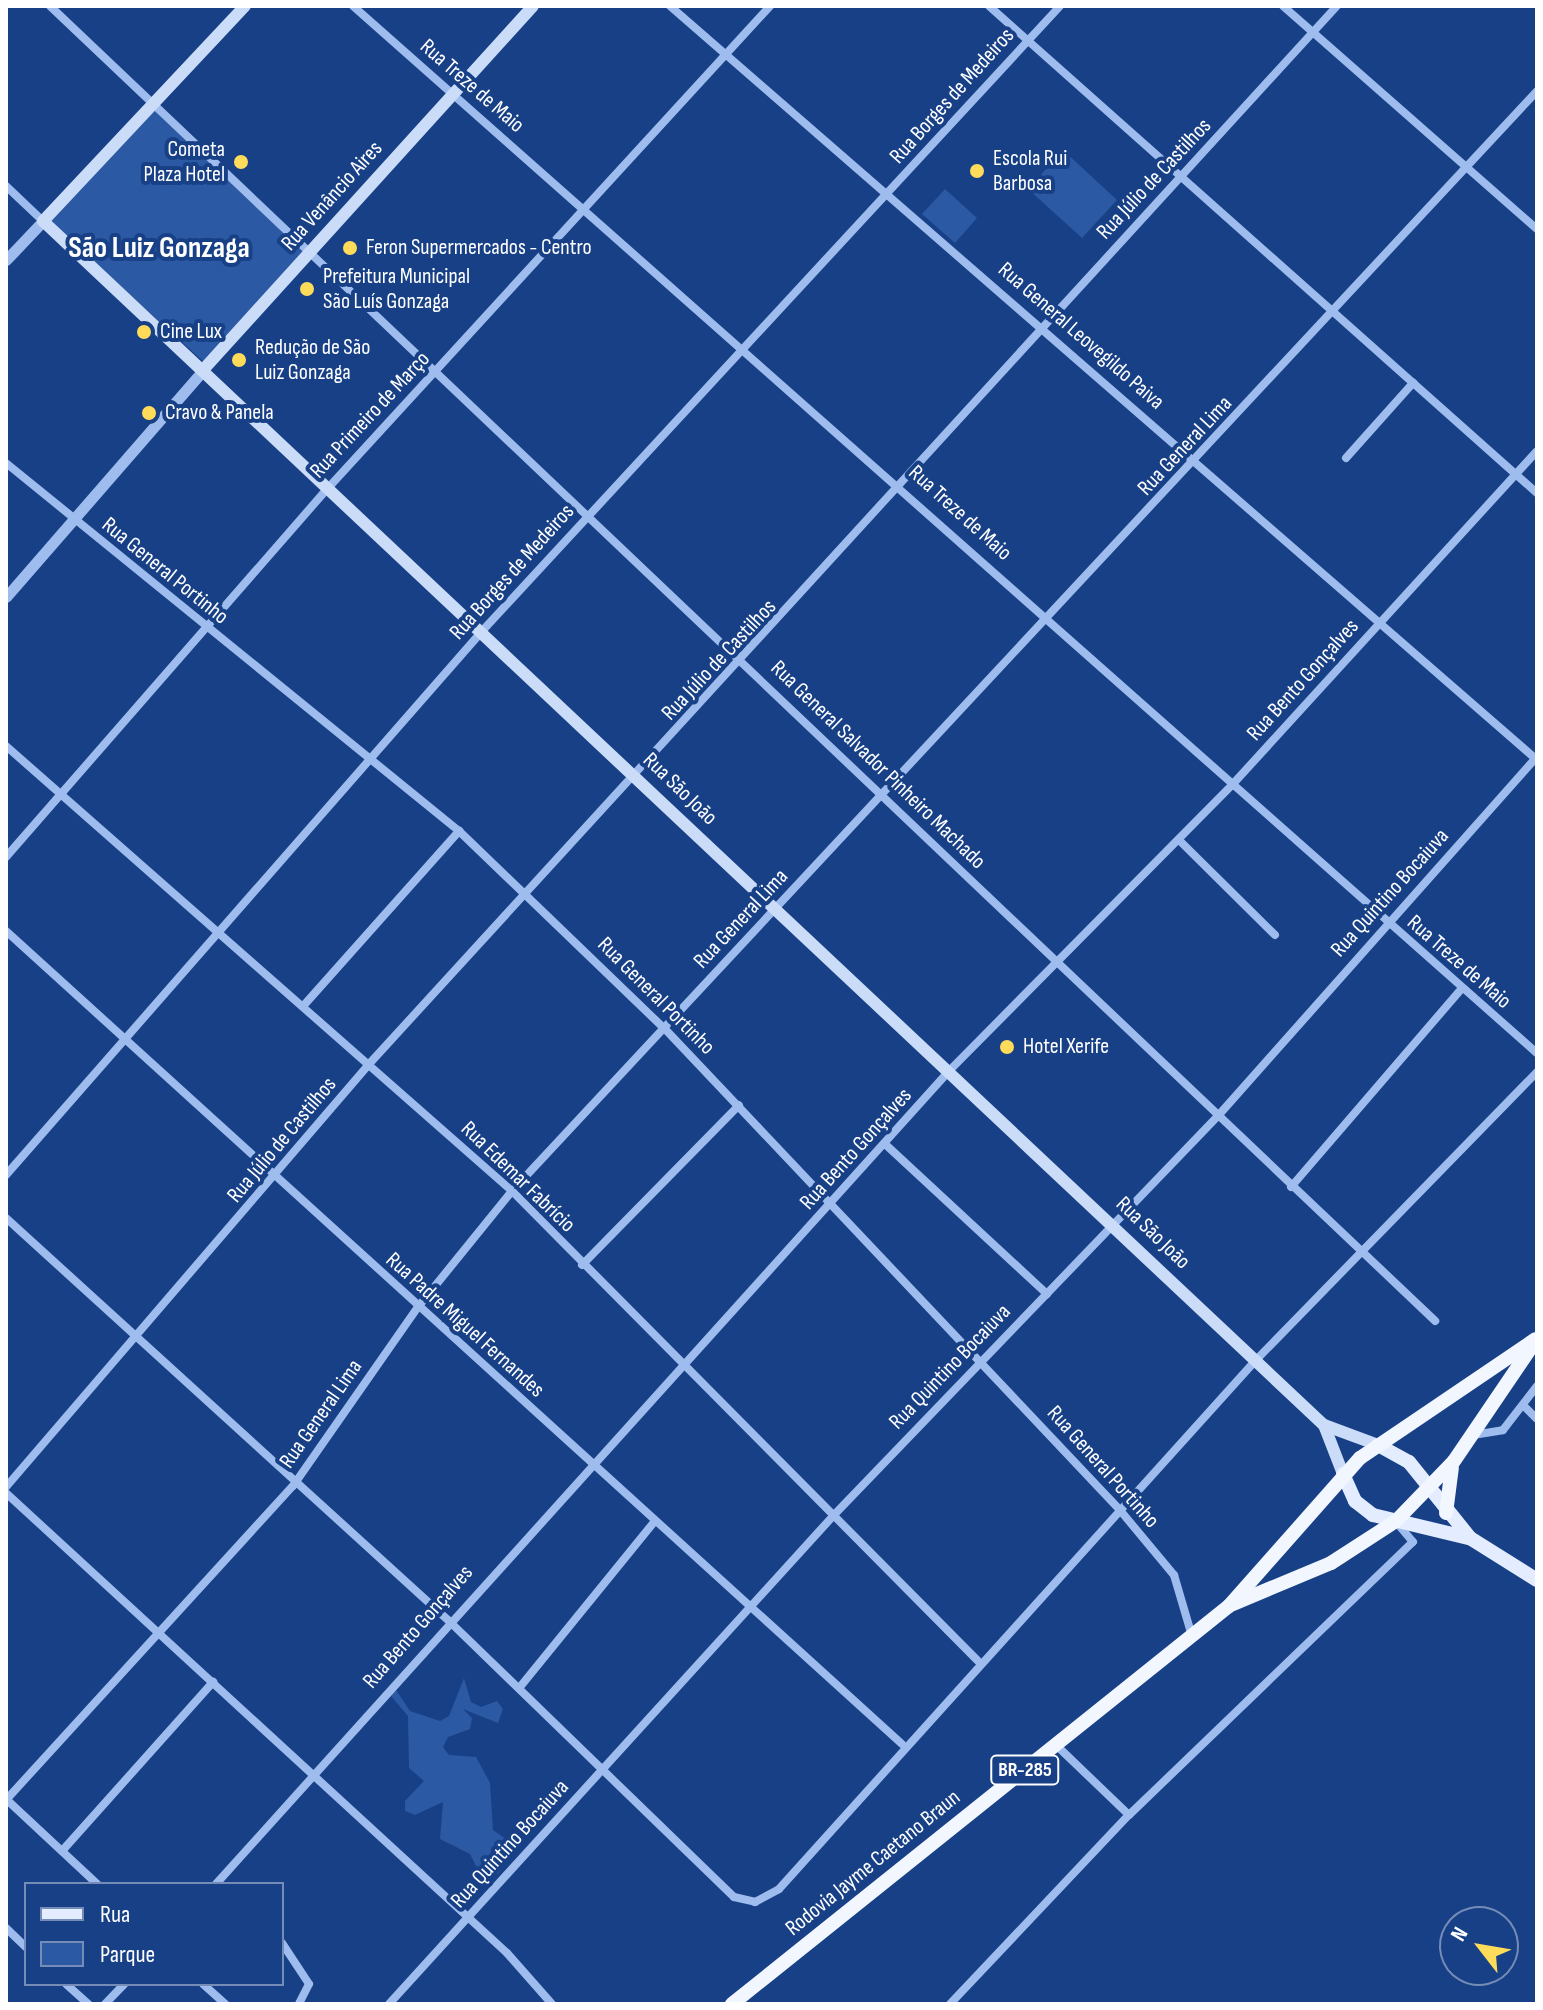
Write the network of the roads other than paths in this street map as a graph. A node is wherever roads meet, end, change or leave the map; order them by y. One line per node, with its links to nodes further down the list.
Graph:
1 (50, 6): 16 (street, Rua General Salvador Pinheiro Machado)
2 (245, 6): 16 (main road)
3 (353, 6): 15 (street, Rua Treze de Maio)
4 (533, 6): 15 (main road, Rua Venâncio Aires)
5 (670, 6): 13 (street, Rua General Leovegildo Paiva)
6 (770, 6): 13 (street, Rua Primeiro de Março)
7 (989, 6): 12 (street)
8 (1060, 6): 12 (street, Rua Borges de Medeiros)
9 (1283, 6): 11 (street)
10 (1337, 6): 11 (street, Rua Júlio de Castilhos)
11 (1313, 33): 17 (street); 18 (street, Rua Júlio de Castilhos)
12 (1027, 39): 18 (street); 20 (street, Rua Borges de Medeiros)
13 (726, 55): 20 (street, Rua General Leovegildo Paiva); 21 (street, Rua Primeiro de Março)
14 (1537, 91): 17 (street, Rua General Lima)
15 (451, 93): 21 (street, Rua Treze de Maio); 24 (main road, Rua Venâncio Aires)
16 (155, 102): 22 (main road); 24 (street, Rua General Salvador Pinheiro Machado)
17 (1469, 168): 23 (street); 26 (street, Rua General Lima)
18 (1181, 176): 26 (street); 27 (street, Rua Júlio de Castilhos)
19 (6, 186): 22 (street, Rua São João)
20 (887, 194): 27 (street, Rua General Leovegildo Paiva); 28 (street, Rua Borges de Medeiros)
21 (586, 208): 28 (street, Rua Treze de Maio); 30 (street, Rua Primeiro de Março)
22 (43, 221): 25 (street); 29 (main road, Rua São João)
23 (1537, 229)
24 (310, 251): 29 (main road, Rua Venâncio Aires); 30 (street, Rua General Salvador Pinheiro Machado)
25 (6, 260)
26 (1335, 313): 31 (street); 34 (street, Rua General Lima)
27 (1044, 326): 34 (street, Rua General Leovegildo Paiva); 37 (street, Rua Júlio de Castilhos)
28 (743, 346): 37 (street, Rua Treze de Maio); 40 (street, Rua Borges de Medeiros)
29 (203, 370): 38 (main road, Rua São João); 41 (street, Rua Venâncio Aires)
30 (435, 372): 38 (street, Rua Primeiro de Março); 40 (street, Rua General Salvador Pinheiro Machado)
31 (1413, 383): 33 (street); 36 (street)
32 (1537, 451): 36 (street, Rua Bento Gonçalves)
33 (1346, 458)
34 (1196, 460): 43 (street, Rua General Lima); 44 (street, Rua General Leovegildo Paiva)
35 (6, 463): 41 (street, Rua General Portinho)
36 (1516, 474): 39 (street); 44 (street, Rua Bento Gonçalves)
37 (903, 486): 43 (street, Rua Treze de Maio); 47 (street, Rua Júlio de Castilhos)
38 (329, 487): 45 (street, Rua Primeiro de Março); 46 (main road, Rua São João)
39 (1537, 493)
40 (587, 516): 46 (street, Rua Borges de Medeiros); 47 (street, Rua General Salvador Pinheiro Machado)
41 (73, 520): 42 (street, Rua Venâncio Aires); 45 (street, Rua General Portinho)
42 (6, 597)
43 (1050, 618): 52 (street, Rua Treze de Maio); 54 (street, Rua General Lima)
44 (1381, 622): 50 (street, Rua General Leovegildo Paiva); 52 (street, Rua Bento Gonçalves)
45 (206, 627): 49 (street, Rua General Portinho); 53 (street, Rua Primeiro de Março)
46 (484, 629): 49 (street, Rua Borges de Medeiros); 51 (main road, Rua São João)
47 (744, 661): 51 (street, Rua Júlio de Castilhos); 54 (street, Rua General Salvador Pinheiro Machado)
48 (6, 746): 53 (street, Rua Edemar Fabrício)
49 (369, 757): 55 (street, Rua General Portinho); 61 (street, Rua Borges de Medeiros)
50 (1536, 758): 60 (street, Rua Quintino Bocaiuva)
51 (636, 775): 58 (street, Rua Júlio de Castilhos); 59 (main road, Rua São João)
52 (1232, 785): 56 (street, Rua Bento Gonçalves); 60 (street, Rua Treze de Maio)
53 (61, 794): 57 (street, Rua Primeiro de Março); 61 (street, Rua Edemar Fabrício)
54 (882, 794): 59 (street, Rua General Lima); 64 (street, Rua General Salvador Pinheiro Machado)
55 (459, 831): 58 (street, Rua General Portinho); 66 (street)
56 (1179, 840): 63 (street); 64 (street, Rua Bento Gonçalves)
57 (6, 857)
58 (527, 893): 67 (street, Rua General Portinho); 70 (street, Rua Júlio de Castilhos)
59 (776, 908): 67 (street, Rua General Lima); 71 (main road, Rua São João)
60 (1387, 923): 65 (street, Rua Treze de Maio); 74 (street, Rua Quintino Bocaiuva)
61 (217, 927): 66 (street, Rua Edemar Fabrício); 68 (street, Rua Borges de Medeiros)
62 (6, 931): 68 (street, Rua Padre Miguel Fernandes)
63 (1275, 935)
64 (1058, 965): 71 (street, Rua Bento Gonçalves); 74 (street, Rua General Salvador Pinheiro Machado)
65 (1462, 988): 69 (street, Rua Treze de Maio); 78 (street)
66 (305, 1004): 70 (street, Rua Edemar Fabrício)
67 (665, 1029): 73 (street, Rua General Portinho); 79 (street, Rua General Lima)
68 (121, 1041): 76 (street, Rua Borges de Medeiros); 77 (street, Rua Padre Miguel Fernandes)
69 (1537, 1053)
70 (370, 1063): 77 (street, Rua Júlio de Castilhos); 79 (street, Rua Edemar Fabrício)
71 (949, 1071): 75 (street, Rua Bento Gonçalves); 82 (main road, Rua São João)
72 (1537, 1072): 83 (street)
73 (739, 1105): 80 (street, Rua General Portinho); 84 (street)
74 (1217, 1117): 78 (street, Rua General Salvador Pinheiro Machado); 82 (street, Rua Quintino Bocaiuva)
75 (885, 1144): 80 (street, Rua Bento Gonçalves); 85 (street)
76 (6, 1175)
77 (275, 1178): 86 (street, Rua Padre Miguel Fernandes); 89 (street, Rua Júlio de Castilhos)
78 (1291, 1187): 83 (street, Rua General Salvador Pinheiro Machado)
79 (512, 1191): 84 (street, Rua Edemar Fabrício); 86 (street, Rua General Lima)
80 (829, 1207): 91 (street, Rua General Portinho); 92 (street, Rua Bento Gonçalves)
81 (6, 1218): 89 (street)
82 (1113, 1222): 85 (street, Rua Quintino Bocaiuva); 90 (main road, Rua São João)
83 (1361, 1255): 87 (street, Rua General Salvador Pinheiro Machado); 90 (street)
84 (582, 1265): 92 (street, Rua Edemar Fabrício)
85 (1047, 1294): 91 (street, Rua Quintino Bocaiuva)
86 (418, 1307): 100 (street, Rua Padre Miguel Fernandes); 102 (street, Rua General Lima)
87 (1435, 1321)
88 (1536, 1339): 97 (highway, BR-285); 98 (highway, BR-285)
89 (137, 1341): 102 (street); 103 (street, Rua Júlio de Castilhos)
90 (1256, 1360): 96 (main road, Rua São João); 106 (street)
91 (979, 1361): 106 (street, Rua General Portinho); 108 (street, Rua Quintino Bocaiuva)
92 (678, 1365): 100 (street, Rua Bento Gonçalves); 108 (street, Rua Edemar Fabrício)
93 (1537, 1386): 94 (street)
94 (1523, 1405): 95 (street); 97 (street)
95 (1537, 1419)
96 (1324, 1425): 98 (main road, Rua São João); 101 (main road, Rua São João)
97 (1472, 1435): 99 (highway, BR-285)
98 (1378, 1445): 101 (highway, Rodovia Jayme Caetano Braun / BR-285); 104 (main road)
99 (1454, 1461): 104 (highway, BR-285); 107 (highway)
100 (590, 1462): 109 (street, Rua Padre Miguel Fernandes); 115 (street, Rua Bento Gonçalves)
101 (1343, 1474): 110 (main road); 113 (highway, Rodovia Jayme Caetano Braun / BR-285)
102 (293, 1486): 115 (street); 116 (street, Rua General Lima)
103 (6, 1487)
104 (1426, 1490): 107 (main road); 110 (highway, BR-285)
105 (6, 1493): 116 (street)
106 (1119, 1509): 117 (street, Rua General Portinho); 118 (street)
107 (1446, 1513): 111 (main road)
108 (833, 1516): 114 (street, Rua Quintino Bocaiuva); 118 (street, Rua Edemar Fabrício)
109 (655, 1521): 114 (street, Rua Padre Miguel Fernandes); 120 (street)
110 (1396, 1521): 111 (main road); 113 (highway, Rodovia Jayme Caetano Braun / BR-285); 126 (street)
111 (1470, 1538): 112 (main road)
112 (1537, 1580)
113 (1229, 1606): 117 (highway, Rodovia Jayme Caetano Braun / BR-285)
114 (747, 1610): 121 (street, Rua Padre Miguel Fernandes); 123 (street, Rua Quintino Bocaiuva)
115 (448, 1620): 120 (street); 124 (street, Rua Bento Gonçalves)
116 (164, 1634): 119 (street); 125 (street, Rua General Lima)
117 (1192, 1636): 122 (highway, Rodovia Jayme Caetano Braun / BR-285)
118 (978, 1661): 121 (street)
119 (213, 1682): 124 (street); 127 (street)
120 (520, 1687): 123 (street)
121 (902, 1744): 123 (street)
122 (1056, 1745): 126 (street); 143 (highway, Rodovia Jayme Caetano Braun / BR-285)
123 (600, 1772): 130 (street, Rua Quintino Bocaiuva)
124 (312, 1779): 129 (street, Rua Bento Gonçalves); 130 (street)
125 (6, 1800): 127 (street)
126 (1129, 1815): 144 (street)
127 (62, 1851): 128 (street)
128 (95, 1882)
129 (218, 1882)
130 (467, 1919): 141 (street, Rua Quintino Bocaiuva); 142 (street)
131 (6, 1928): 132 (street)
132 (24, 1945)
133 (284, 1946): 140 (street)
134 (68, 1986): 137 (street)
135 (122, 1986): 138 (street)
136 (205, 1986): 139 (street)
137 (88, 2004)
138 (105, 2004)
139 (225, 2004)
140 (299, 2004)
141 (389, 2004)
142 (552, 2004)
143 (732, 2004)
144 (950, 2004)

